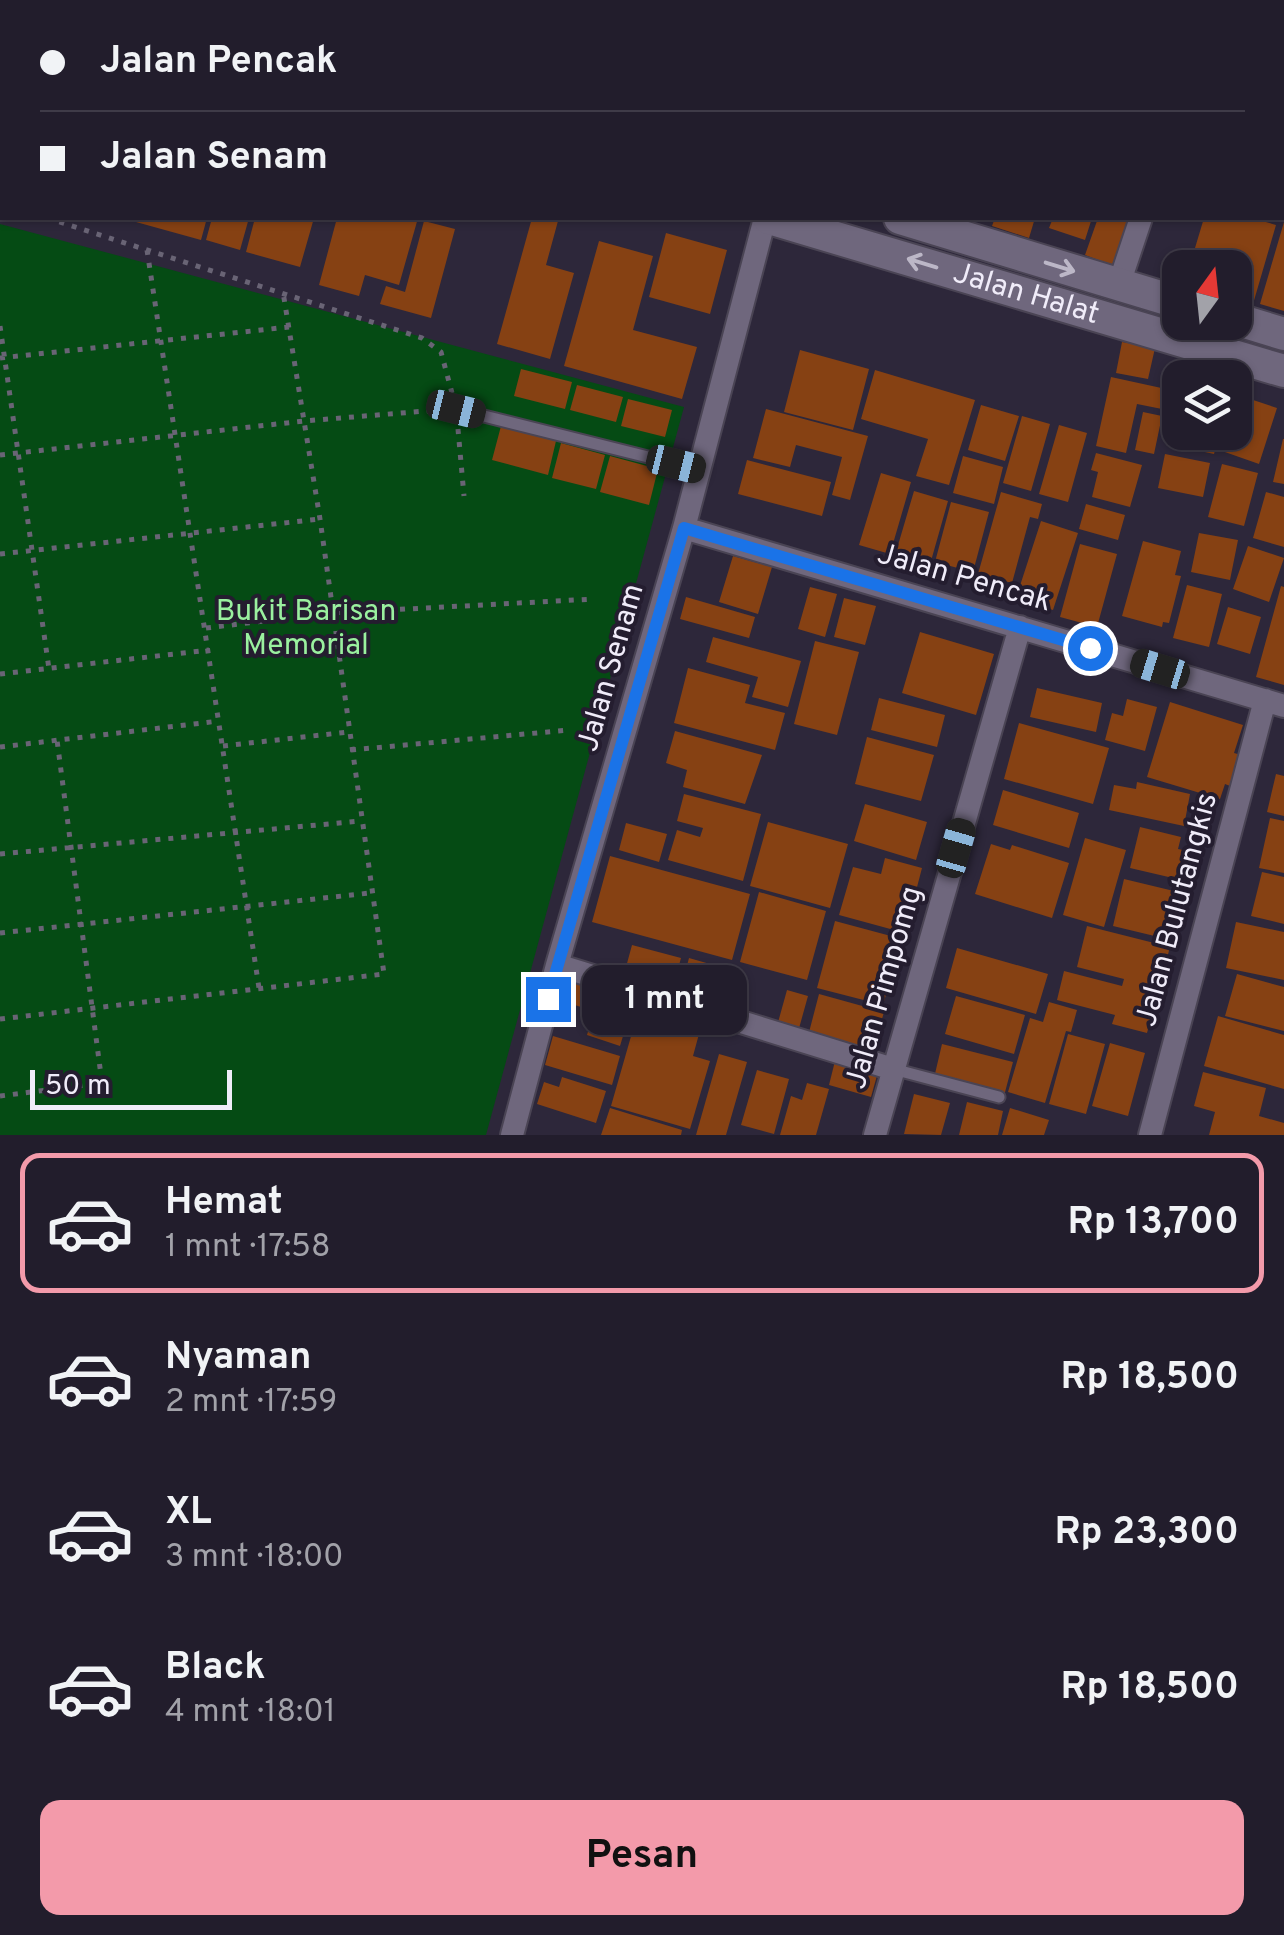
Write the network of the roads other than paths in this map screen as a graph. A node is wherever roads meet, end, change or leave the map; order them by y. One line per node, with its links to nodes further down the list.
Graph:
1 (766, 220): 11 (street, Jalan Senam)
2 (774, 220): 9 (main road, Jalan Halat, one-way to 2)
3 (907, 220): 5 (main road, Jalan Halat, one-way to 5)
4 (1140, 220): 5 (street)
5 (1119, 284): 6 (main road, Jalan Halat)
6 (1162, 297)
7 (1252, 324): 8 (main road)
8 (1284, 334)
9 (1284, 371)
10 (456, 409): 11 (lane)
11 (700, 470): 12 (street, Jalan Senam)
12 (684, 528): 13 (street, Jalan Pencak); 15 (street, Jalan Senam)
13 (1020, 626): 14 (street, Jalan Pencak); 16 (street, Jalan Pimpomg)
14 (1274, 703): 20 (street, Jalan Bulutangkis)
15 (557, 964): 16 (street); 18 (street, Jalan Senam)
16 (893, 1070): 17 (lane); 19 (street, Jalan Pimpomg)
17 (999, 1098)
18 (512, 1135)
19 (874, 1135)
20 (1150, 1135)

